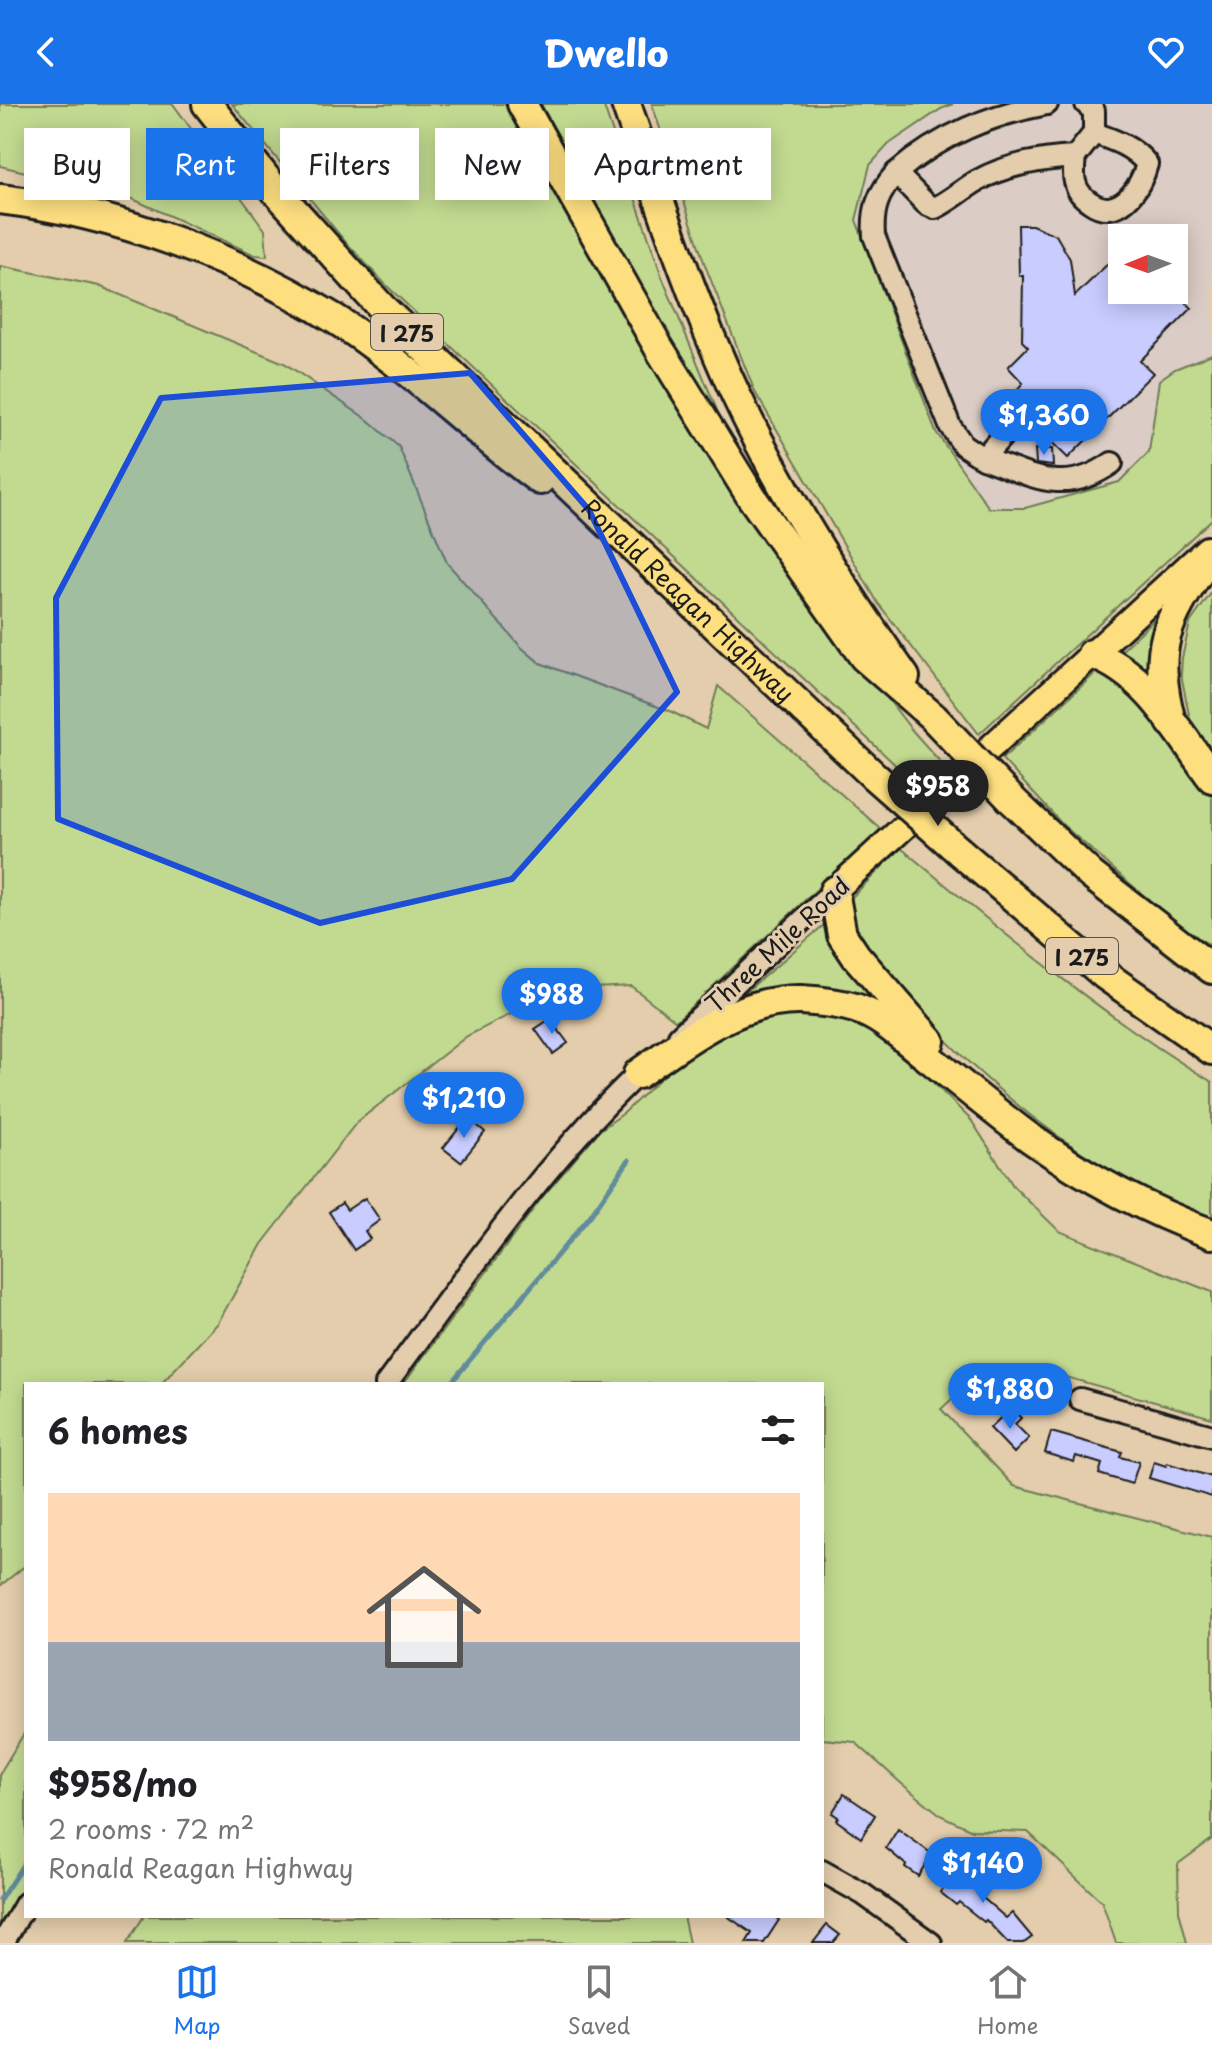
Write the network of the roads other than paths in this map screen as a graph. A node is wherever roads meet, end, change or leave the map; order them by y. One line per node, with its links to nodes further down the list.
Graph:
1 (207, 104): 15 (highway, Ronald Reagan Highway / I 275)
2 (522, 104): 19 (highway)
3 (626, 104): 11 (highway, I 275)
4 (639, 104): 11 (highway)
5 (1047, 104): 9 (street)
6 (1093, 106): 7 (street)
7 (1094, 133): 8 (street); 8 (street)
8 (1075, 157): 9 (street)
9 (896, 173): 13 (street)
10 (0, 199): 15 (highway)
11 (664, 214): 19 (highway, I 275)
12 (1027, 408): 13 (street)
13 (983, 458): 14 (street)
14 (1112, 463)
15 (626, 541): 24 (highway, Ronald Reagan Highway / I 275, bridge)
16 (1212, 545): 18 (main road, Three Mile Road)
17 (1212, 552): 20 (highway)
18 (1092, 654): 20 (highway); 22 (main road, Three Mile Road)
19 (933, 717): 23 (highway, I 275, bridge)
20 (1171, 722): 21 (highway)
21 (1212, 778)
22 (834, 891): 25 (street, Three Mile Road); 26 (highway)
23 (1212, 969)
24 (1212, 1050)
25 (638, 1074): 26 (highway); 28 (street, Three Mile Road)
26 (972, 1090): 27 (highway)
27 (1212, 1234)
28 (388, 1382)
29 (1080, 1399): 30 (street)
30 (1212, 1436)
31 (824, 1872): 34 (street)
32 (24, 1906): 33 (street)
33 (3, 1943)
34 (931, 1943)

